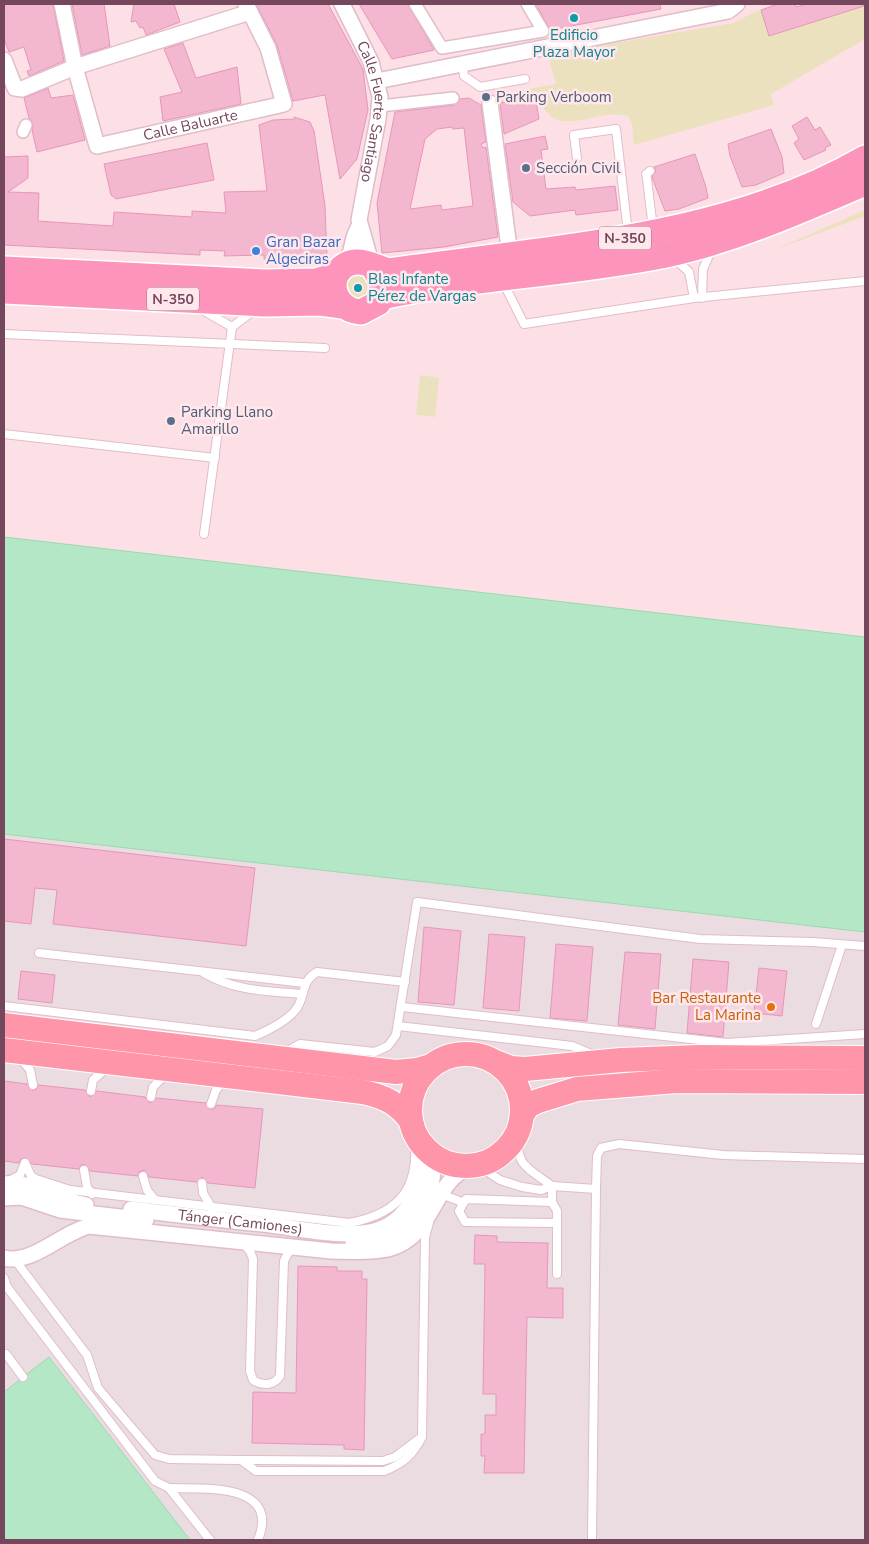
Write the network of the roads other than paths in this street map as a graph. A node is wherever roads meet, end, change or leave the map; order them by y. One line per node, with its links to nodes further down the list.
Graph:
1 (62, 4): 9 (street)
2 (342, 4): 11 (street, Calle Fuerte Santiago)
3 (416, 4): 4 (street)
4 (527, 4)
5 (737, 4): 8 (street)
6 (248, 8): 9 (street); 9 (street, Calle Baluarte)
7 (4, 60): 9 (street)
8 (462, 63): 10 (lane); 11 (street)
9 (75, 67)
10 (525, 79)
11 (377, 81): 14 (street, Calle Fuerte Santiago)
12 (453, 98): 14 (street)
13 (490, 103): 23 (street)
14 (380, 106): 19 (street, Calle Fuerte Santiago)
15 (576, 158): 20 (lane)
16 (865, 158): 22 (highway, N-350)
17 (650, 171): 22 (lane)
18 (865, 183): 21 (highway, N-350)
19 (360, 225): 24 (street, Calle Fuerte Santiago); 26 (street, Calle Fuerte Santiago)
20 (628, 237): 22 (highway, N-350); 23 (highway, N-350)
21 (717, 242): 22 (highway, N-350); 31 (lane)
22 (658, 244): 27 (highway, N-350); 31 (lane)
23 (510, 255): 24 (highway, N-350)
24 (373, 267): 26 (highway, N-350); 30 (highway)
25 (4, 269): 26 (highway, N-350)
26 (342, 269): 34 (highway)
27 (497, 280): 30 (highway, N-350); 31 (lane)
28 (865, 281): 31 (lane)
29 (4, 291): 32 (highway, N-350)
30 (381, 297): 34 (highway, N-350)
31 (698, 298)
32 (167, 299): 33 (highway, N-350); 35 (lane)
33 (264, 304): 34 (highway, N-350); 35 (lane)
34 (343, 306)
35 (232, 327): 37 (lane)
36 (4, 334): 37 (lane)
37 (231, 345): 38 (lane); 40 (lane)
38 (325, 348)
39 (4, 434): 40 (lane)
40 (215, 458): 41 (lane)
41 (204, 534)
42 (842, 944): 43 (lane); 46 (lane); 51 (lane)
43 (865, 946)
44 (40, 952): 45 (lane)
45 (200, 971): 47 (lane); 48 (lane)
46 (405, 982): 47 (lane); 50 (lane)
47 (304, 983): 48 (lane)
48 (301, 994): 49 (lane)
49 (4, 1006)
50 (402, 1007): 53 (lane); 54 (lane)
51 (816, 1024)
52 (4, 1025): 56 (main road)
53 (398, 1026): 56 (lane); 58 (lane)
54 (865, 1034)
55 (8, 1050): 59 (main road)
56 (276, 1058): 61 (main road)
57 (865, 1058): 58 (main road)
58 (606, 1061): 60 (main road)
59 (116, 1063): 62 (main road); 65 (lane)
60 (498, 1063): 61 (main road); 68 (main road)
61 (431, 1066): 69 (main road)
62 (179, 1070): 63 (main road); 66 (lane)
63 (235, 1077): 67 (lane); 69 (main road)
64 (865, 1082): 68 (main road)
65 (91, 1091)
66 (151, 1097)
67 (211, 1104)
68 (519, 1124): 71 (main road); 78 (lane)
69 (420, 1137): 71 (main road); 82 (street); 87 (street, Tánger (Camiones))
70 (865, 1159): 79 (lane)
71 (474, 1165): 78 (lane); 81 (street)
72 (84, 1170): 80 (lane)
73 (143, 1176): 83 (lane)
74 (24, 1183): 76 (street, Tánger (Camiones)); 77 (lane); 87 (street, Tánger (Camiones))
75 (202, 1183): 87 (lane)
76 (4, 1184): 77 (lane)
77 (49, 1184): 80 (lane)
78 (552, 1186): 79 (lane); 85 (lane)
79 (596, 1189): 101 (lane)
80 (92, 1194): 83 (lane)
81 (441, 1194): 84 (lane); 86 (street)
82 (4, 1198)
83 (155, 1200): 87 (lane)
84 (462, 1202): 85 (lane); 88 (lane)
85 (552, 1202): 88 (lane)
86 (432, 1211): 90 (street); 96 (lane)
87 (216, 1214)
88 (557, 1223): 92 (lane)
89 (237, 1240): 90 (street); 90 (lane); 91 (street)
90 (302, 1247)
91 (8, 1261): 97 (lane)
92 (557, 1274)
93 (5, 1282): 98 (lane)
94 (5, 1354): 95 (lane)
95 (23, 1377)
96 (422, 1437): 97 (lane); 97 (lane)
97 (241, 1460)
98 (170, 1488): 99 (lane); 100 (lane)
99 (210, 1540)
100 (258, 1540)
101 (592, 1540)

